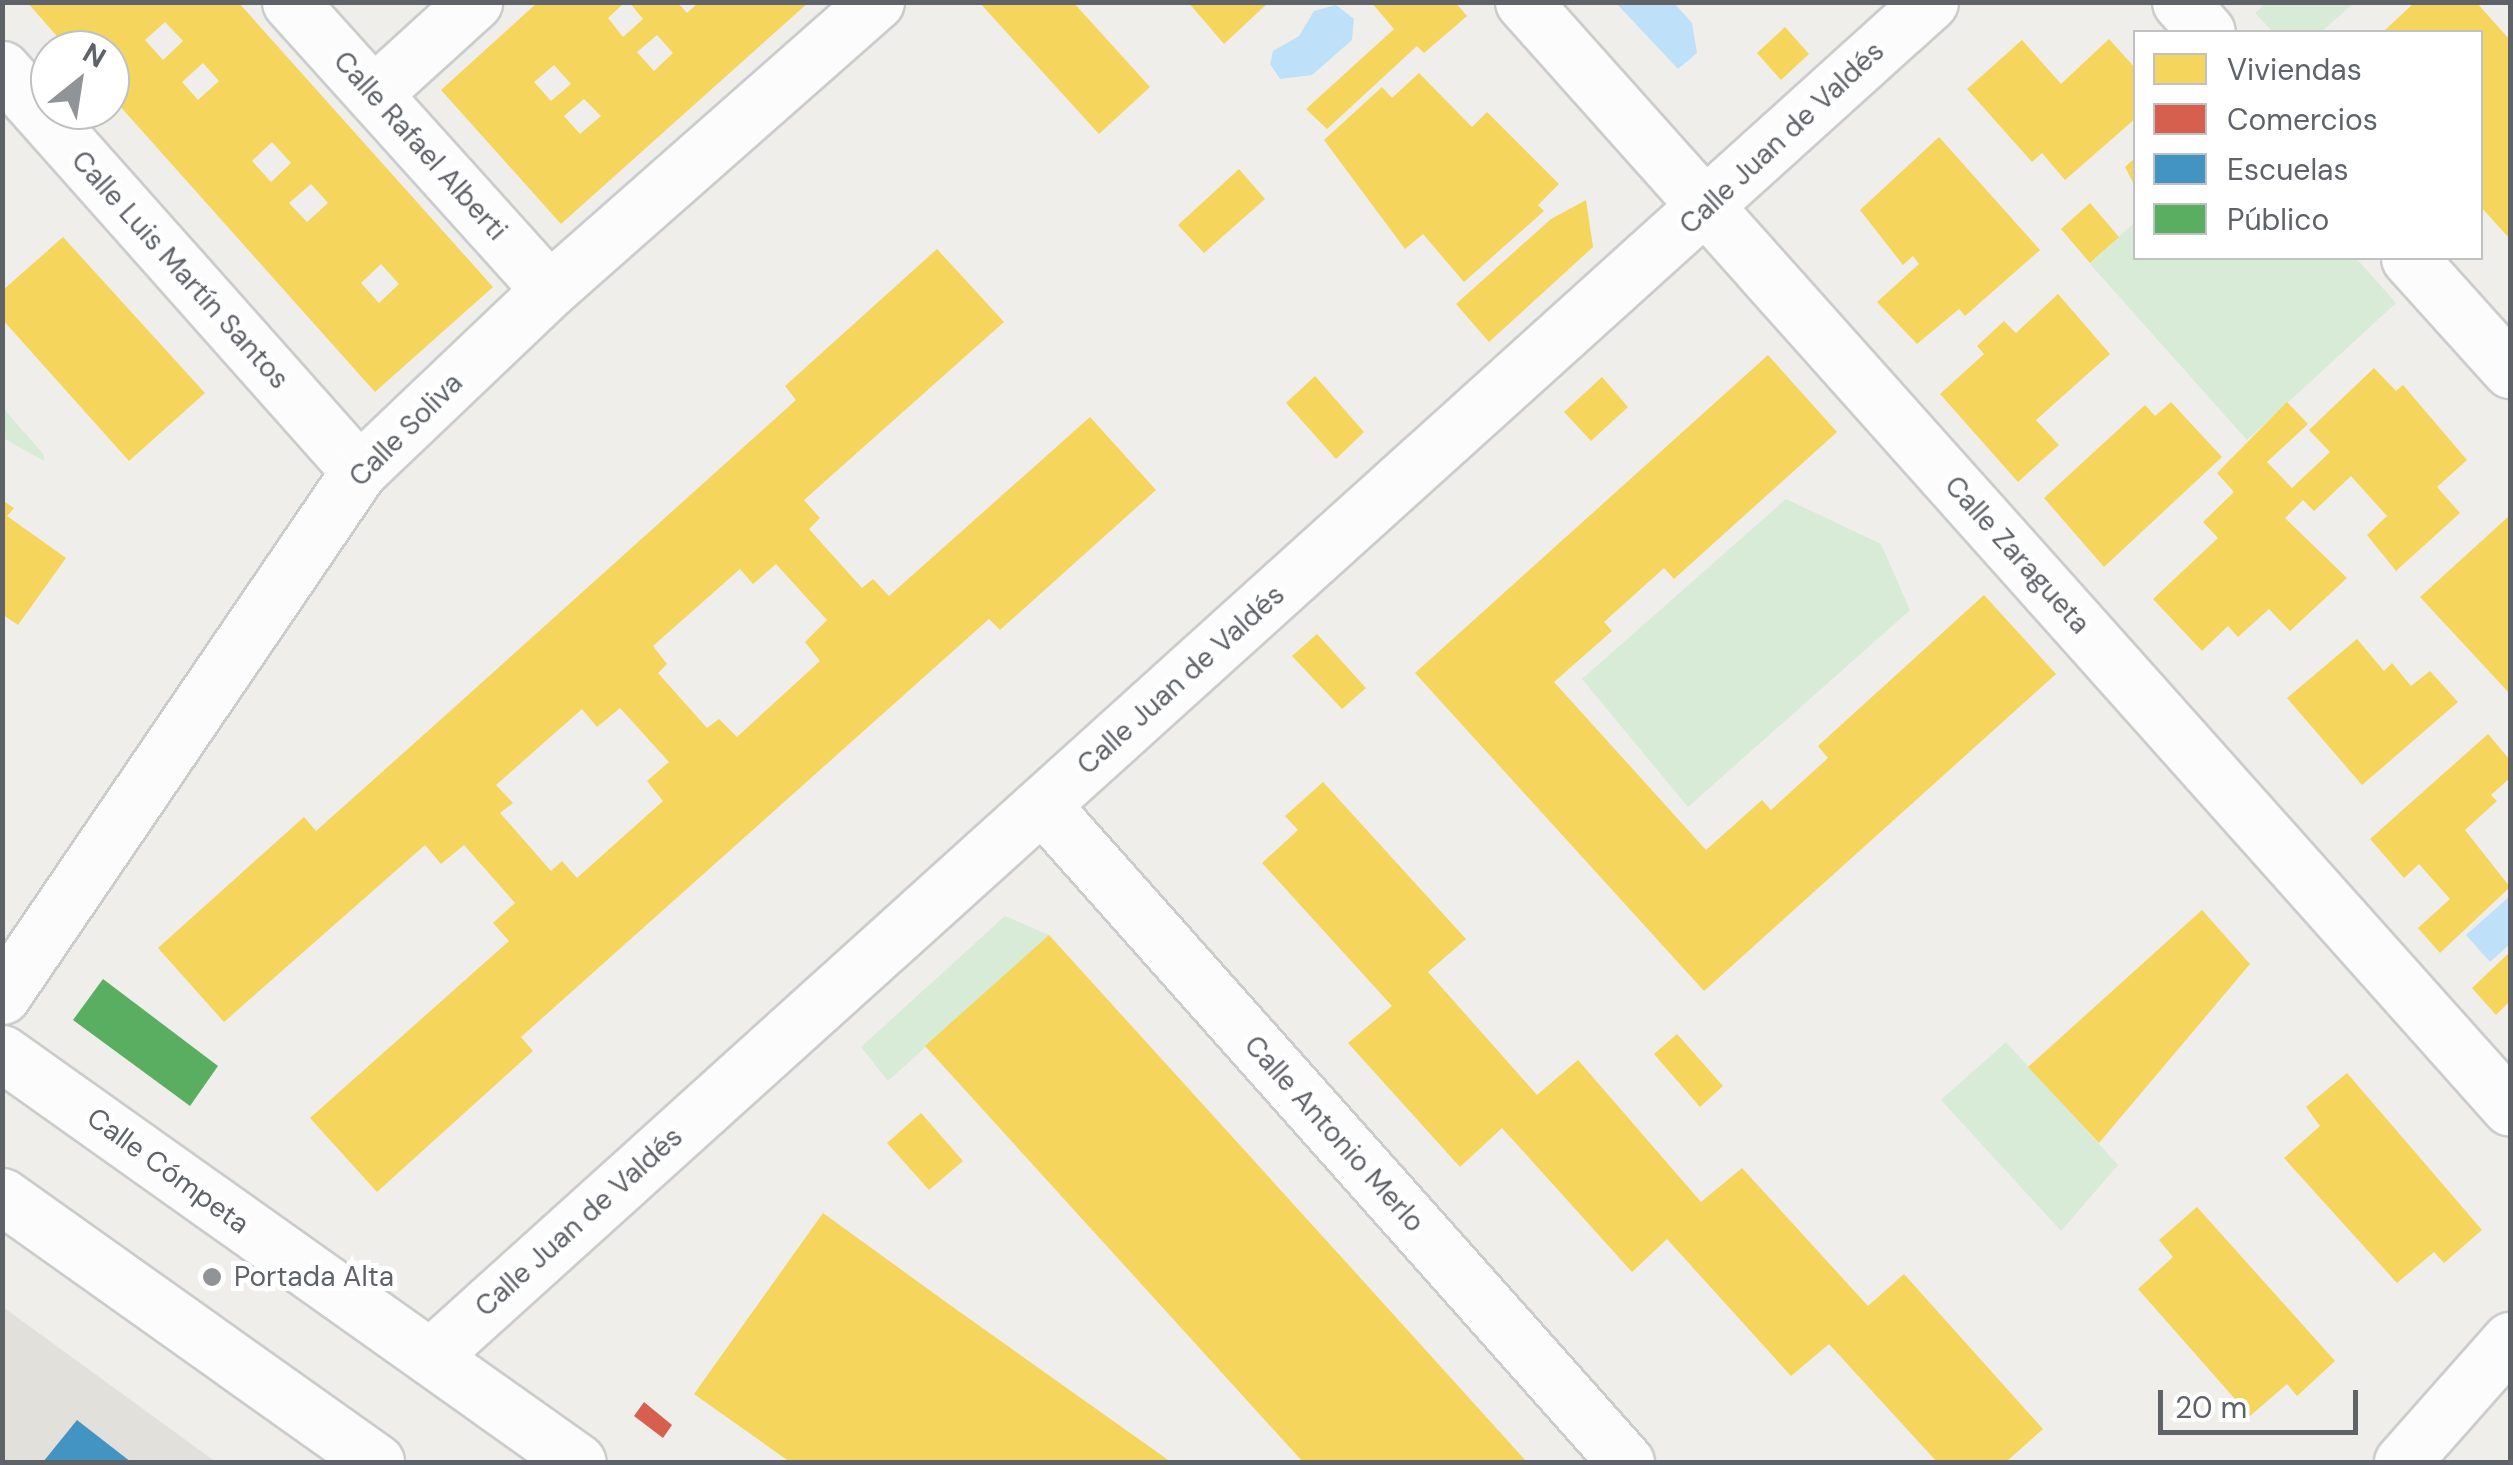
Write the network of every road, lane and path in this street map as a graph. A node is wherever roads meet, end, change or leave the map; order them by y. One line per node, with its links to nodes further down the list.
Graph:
1 (290, 2): 9 (street, Calle Rafael Alberti)
2 (474, 2): 9 (street)
3 (876, 2): 12 (street, Calle Soliva)
4 (1523, 2): 10 (street, Calle Zaragueta)
5 (1930, 2): 10 (street, Calle Juan de Valdés)
6 (2180, 2): 7 (street)
7 (2204, 30)
8 (2, 68): 14 (street, Calle Luis Martín Santos)
9 (373, 94): 12 (street, Calle Rafael Alberti)
10 (1707, 207): 15 (street, Calle Juan de Valdés); 18 (street, Calle Zaragueta)
11 (2411, 260): 13 (street)
12 (549, 290): 14 (street, Calle Soliva)
13 (2510, 370)
14 (360, 471): 16 (street, Calle Soliva)
15 (1042, 805): 21 (street, Calle Juan de Valdés); 24 (street, Calle Antonio Merlo)
16 (2, 996)
17 (2, 1054): 21 (street, Calle Cómpeta)
18 (2510, 1108)
19 (2, 1196): 22 (street)
20 (2510, 1340): 25 (street)
21 (430, 1356): 23 (street, Calle Cómpeta)
22 (376, 1462)
23 (578, 1462)
24 (1626, 1462)
25 (2402, 1462)

